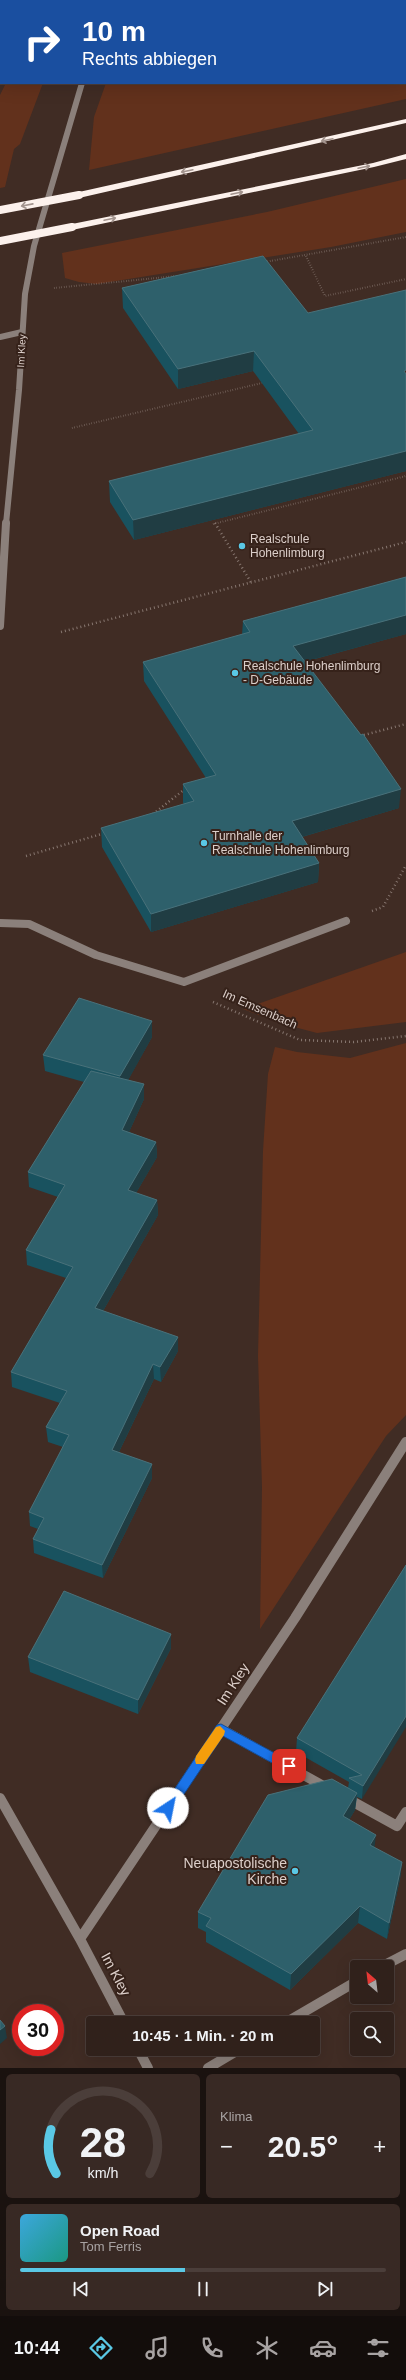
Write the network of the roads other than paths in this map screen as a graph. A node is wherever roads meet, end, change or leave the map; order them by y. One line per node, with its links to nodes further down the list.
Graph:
1 (82, 84): 6 (street, Im Kley)
2 (406, 122): 4 (highway, one-way to 4, bridge)
3 (406, 156): 5 (highway, one-way to 3, bridge)
4 (0, 210)
5 (0, 241)
6 (22, 332): 7 (street); 8 (street, Im Kley)
7 (0, 337)
8 (0, 626)
9 (346, 921): 10 (street)
10 (0, 923)
11 (406, 1442): 12 (street, Im Kley)
12 (221, 1729): 14 (street); 15 (street, Im Kley)
13 (0, 1798): 15 (street, Im Kley)
14 (406, 1812)
15 (80, 1939): 19 (street, Im Kley)
16 (406, 1954): 17 (street)
17 (394, 1960)
18 (350, 1985): 20 (street)
19 (120, 2016)
20 (297, 2016)
21 (142, 2056): 23 (street)
22 (228, 2056): 24 (street)
23 (148, 2068)
24 (208, 2068)

